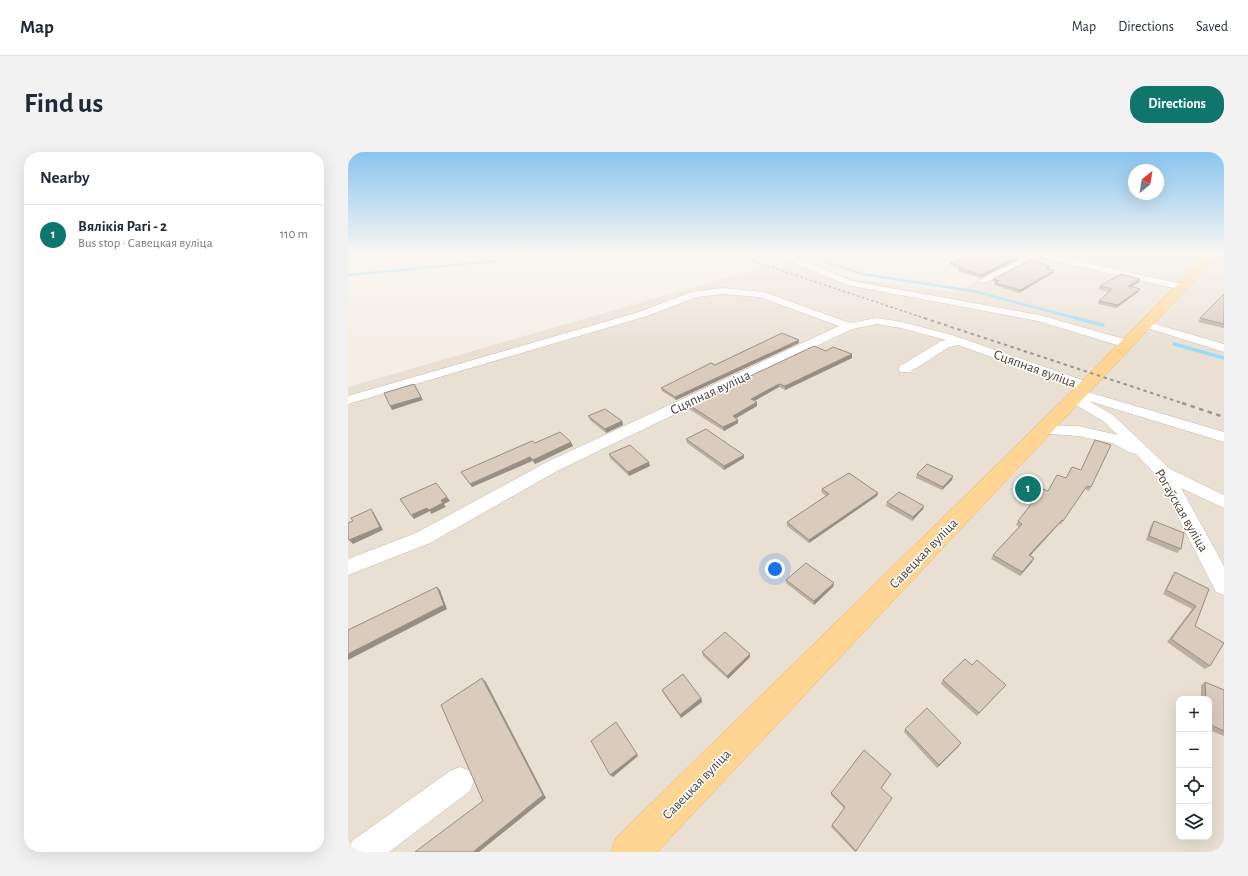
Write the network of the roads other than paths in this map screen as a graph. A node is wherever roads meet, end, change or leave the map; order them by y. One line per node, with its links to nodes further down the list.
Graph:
1 (864, 286): 8 (street)
2 (1176, 286): 3 (street)
3 (1182, 287): 4 (main road, Савецкая вуліца)
4 (1145, 324): 6 (street); 8 (main road, Савецкая вуліца)
5 (849, 326): 7 (street, Сцяпная вуліца); 13 (street); 19 (street, Сцяпная вуліца)
6 (1174, 333): 9 (street); 10 (street)
7 (959, 341): 11 (street); 12 (street, Сцяпная вуліца)
8 (1127, 344): 12 (main road, Савецкая вуліца)
9 (1224, 344)
10 (1224, 348)
11 (905, 369)
12 (1080, 393): 14 (main road, Савецкая вуліца); 15 (street); 16 (street, Рогаўская вуліца)
13 (348, 400)
14 (1043, 430): 16 (street); 23 (main road, Савецкая вуліца)
15 (1224, 436)
16 (1146, 454): 17 (street, Рогаўская вуліца)
17 (1164, 473): 18 (street); 20 (street, Рогаўская вуліца)
18 (1224, 502)
19 (348, 567)
20 (1224, 586)
21 (460, 781): 22 (street)
22 (363, 852)
23 (630, 852)

